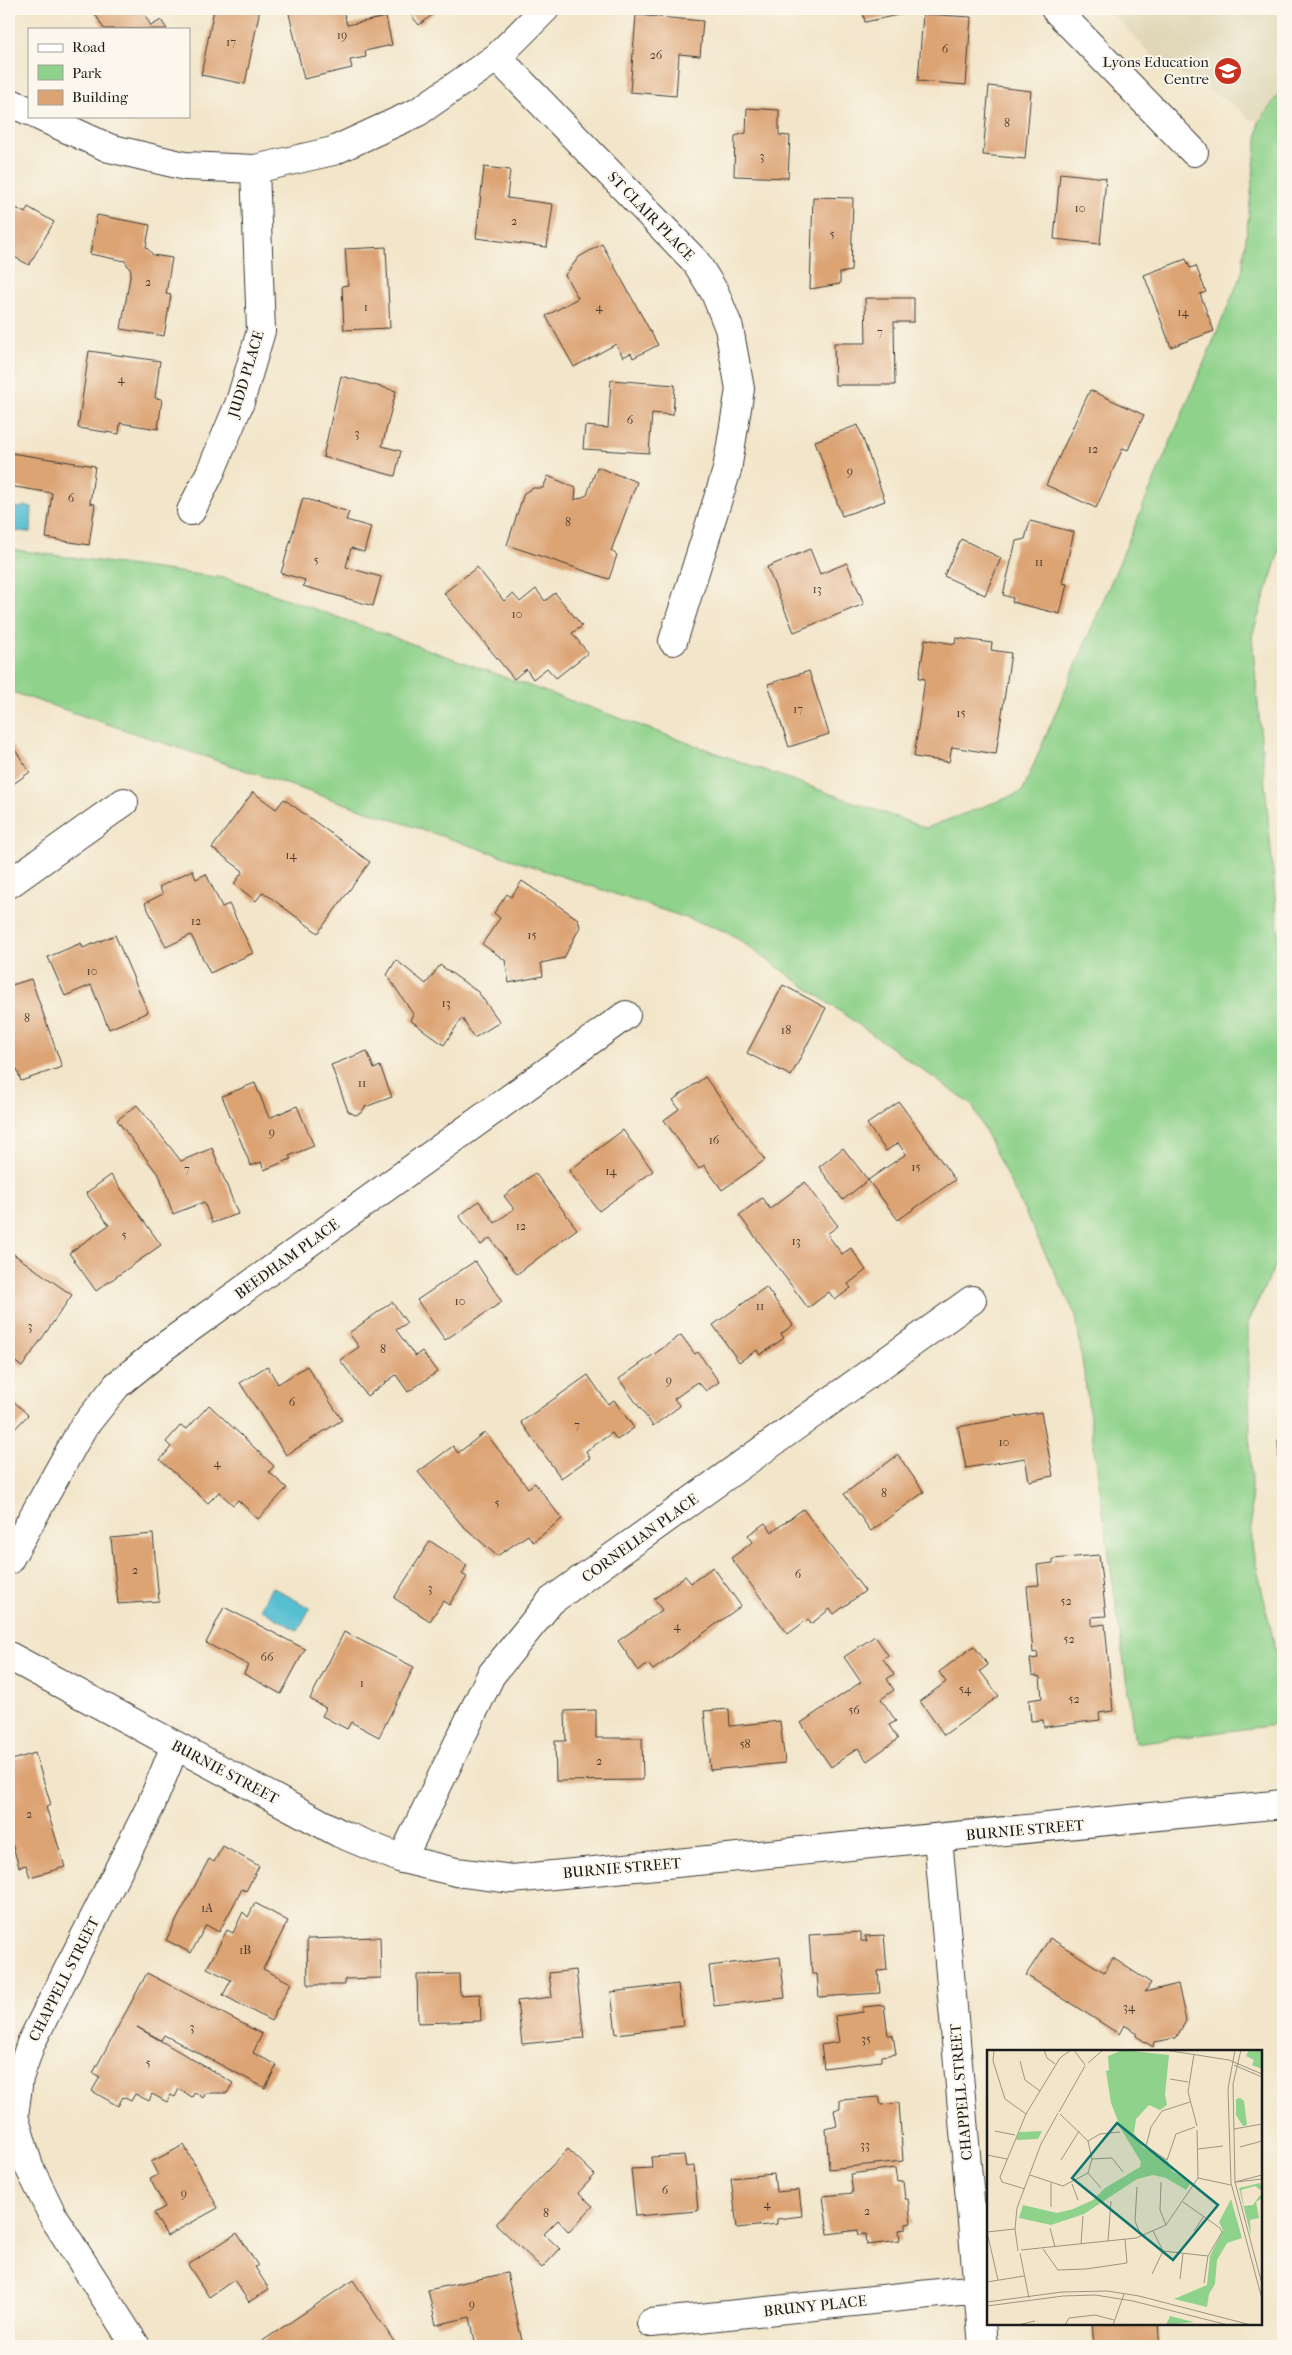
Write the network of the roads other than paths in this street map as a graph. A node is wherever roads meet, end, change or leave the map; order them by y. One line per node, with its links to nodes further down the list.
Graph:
1 (545, 9): 3 (street)
2 (1055, 9): 7 (street)
3 (497, 58): 8 (street); 10 (street, ST CLAIR PLACE)
4 (9, 102): 5 (street)
5 (28, 111)
6 (43, 118): 8 (street)
7 (1194, 152)
8 (255, 169): 9 (street, JUDD PLACE)
9 (190, 511)
10 (673, 641)
11 (124, 802): 12 (street)
12 (9, 884)
13 (626, 1016): 15 (street, BEEDHAM PLACE)
14 (972, 1300): 20 (street, CORNELIAN PLACE)
15 (9, 1560)
16 (9, 1656): 17 (street, BURNIE STREET)
17 (175, 1746): 20 (street, BURNIE STREET); 21 (street, CHAPPELL STREET)
18 (1283, 1804): 19 (street, BURNIE STREET)
19 (938, 1838): 20 (street, BURNIE STREET); 22 (street, CHAPPELL STREET)
20 (402, 1859)
21 (11, 2116): 24 (street, CHAPPELL STREET)
22 (978, 2289): 23 (street, BRUNY PLACE); 25 (street, CHAPPELL STREET)
23 (651, 2323)
24 (136, 2346)
25 (983, 2346)

